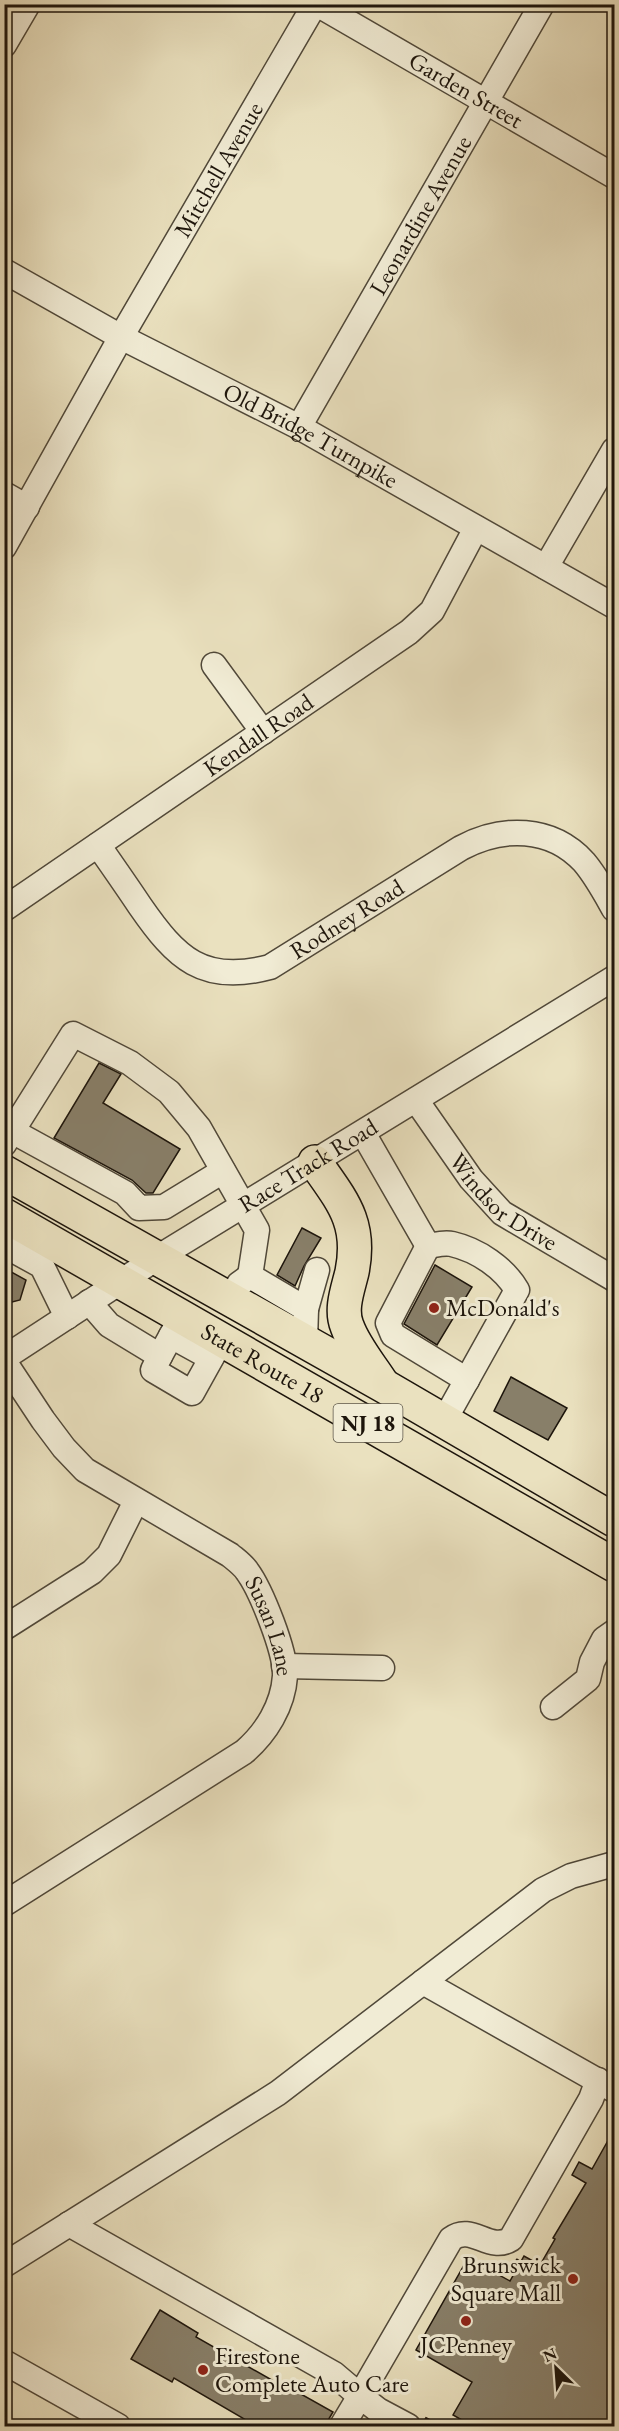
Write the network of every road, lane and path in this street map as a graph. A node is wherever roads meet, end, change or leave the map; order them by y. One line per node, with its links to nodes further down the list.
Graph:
1 (28, 4): 4 (street)
2 (316, 4): 5 (street, Garden Street); 8 (street, Mitchell Avenue)
3 (542, 4): 5 (street, Leonardine Avenue)
4 (4, 45)
5 (486, 103): 6 (street, Garden Street); 9 (street, Leonardine Avenue)
6 (615, 176)
7 (4, 272): 8 (street, Old Bridge Turnpike)
8 (121, 337): 9 (street, Old Bridge Turnpike); 12 (street, Mitchell Avenue)
9 (299, 427): 13 (street, Old Bridge Turnpike)
10 (615, 450): 15 (street)
11 (4, 494): 12 (street)
12 (27, 507): 14 (street, Mitchell Avenue)
13 (476, 528): 15 (street, Old Bridge Turnpike); 18 (street, Kendall Road)
14 (4, 547)
15 (546, 567): 16 (street, Old Bridge Turnpike)
16 (615, 606)
17 (214, 665): 18 (street)
18 (263, 732): 19 (street, Kendall Road)
19 (98, 845): 20 (street, Kendall Road); 21 (street, Rodney Road)
20 (4, 909)
21 (615, 909)
22 (615, 978): 23 (street, Race Track Road)
23 (416, 1100): 24 (street, Race Track Road); 38 (street, Windsor Drive)
24 (363, 1133): 26 (street, Race Track Road); 34 (street)
25 (8, 1137): 27 (street); 30 (street)
26 (315, 1162): 29 (street, Race Track Road); 50 (highway)
27 (224, 1171): 29 (street); 30 (street)
28 (4, 1172): 32 (highway, State Route 18 / NJ 18)
29 (244, 1206): 35 (street, Race Track Road); 39 (street)
30 (139, 1208): 32 (street)
31 (4, 1215): 36 (highway, State Route 18 / NJ 18)
32 (119, 1236): 35 (highway, State Route 18 / NJ 18)
33 (4, 1245): 36 (street)
34 (428, 1246): 49 (street); 49 (street)
35 (157, 1258): 40 (street, Race Track Road); 41 (highway, State Route 18 / NJ 18)
36 (56, 1259): 40 (highway, State Route 18 / NJ 18); 44 (street)
37 (316, 1270): 43 (street)
38 (612, 1272)
39 (250, 1276): 41 (street); 43 (street)
40 (122, 1281): 42 (street, Race Track Road); 45 (highway, State Route 18 / NJ 18)
41 (225, 1296): 46 (highway, State Route 18 / NJ 18)
42 (90, 1302): 44 (street, Race Track Road); 45 (street)
43 (306, 1309): 46 (street)
44 (67, 1317): 48 (street, Race Track Road)
45 (171, 1336): 47 (highway, State Route 18 / NJ 18); 47 (street)
46 (305, 1341): 50 (highway, State Route 18 / NJ 18)
47 (216, 1348): 54 (highway, State Route 18 / NJ 18)
48 (4, 1359): 52 (street, Susan Lane)
49 (467, 1380): 51 (street)
50 (384, 1386): 51 (highway, State Route 18 / NJ 18)
51 (444, 1421): 53 (highway, State Route 18 / NJ 18)
52 (136, 1501): 55 (street); 57 (street, Susan Lane)
53 (615, 1520)
54 (615, 1564)
55 (4, 1628)
56 (615, 1632): 59 (street)
57 (284, 1666): 58 (street); 61 (street, Susan Lane)
58 (382, 1668)
59 (553, 1707)
60 (615, 1864): 62 (street)
61 (4, 1904)
62 (423, 1982): 63 (street); 64 (street)
63 (606, 2085): 67 (street)
64 (69, 2224): 65 (street); 67 (street)
65 (4, 2265)
66 (4, 2362): 68 (street)
67 (360, 2396): 69 (street); 70 (street)
68 (118, 2427)
69 (342, 2427)
70 (408, 2427)

